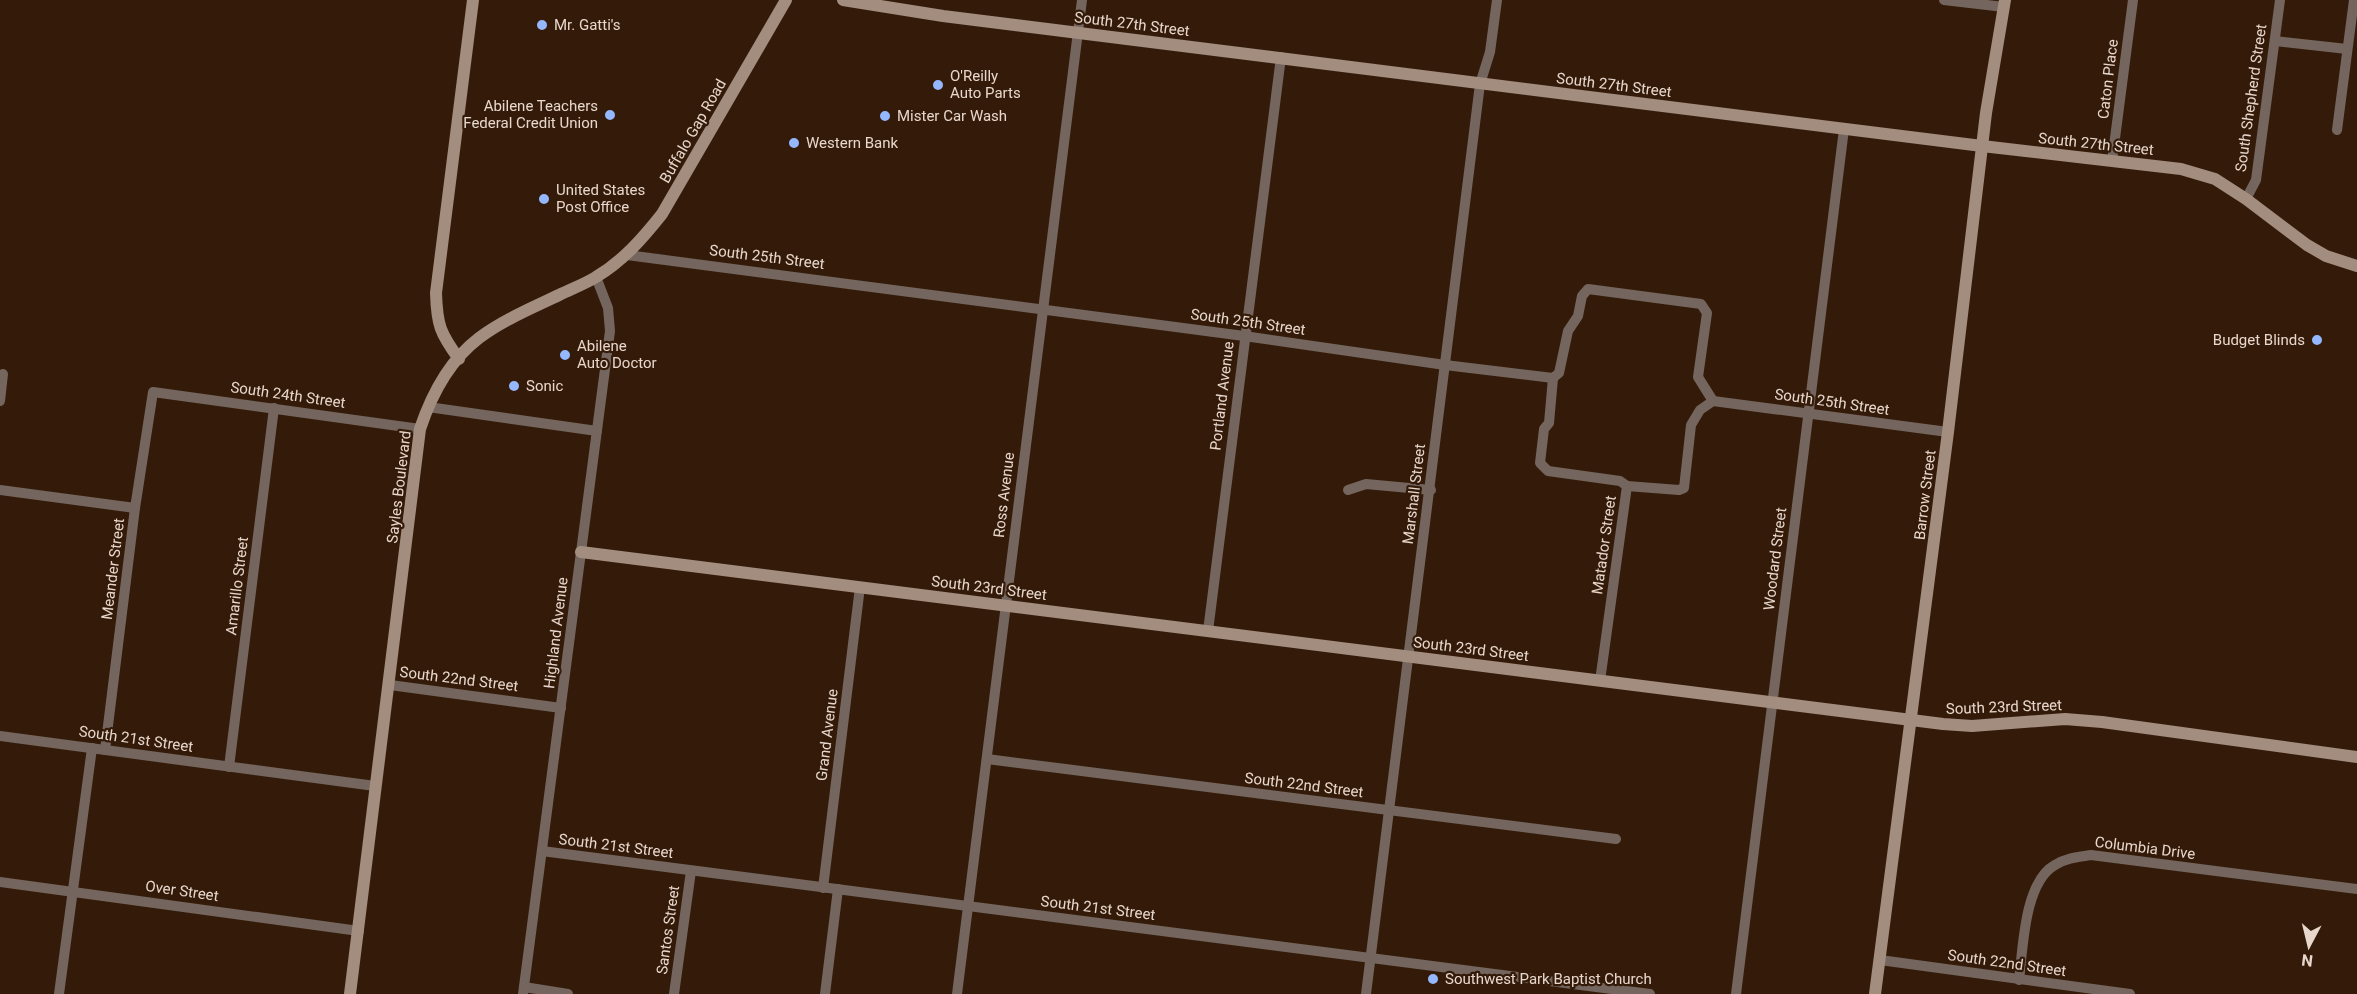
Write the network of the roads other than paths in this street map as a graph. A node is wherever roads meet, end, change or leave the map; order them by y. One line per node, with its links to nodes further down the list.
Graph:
1 (473, 0): 27 (main road)
2 (786, 0): 22 (main road, Buffalo Gap Road)
3 (843, 0): 10 (main road, South 27th Street)
4 (1082, 0): 12 (street, Ross Avenue)
5 (1497, 0): 16 (street, Marshall Street)
6 (1944, 0): 11 (street)
7 (2133, 0): 20 (street, Caton Place)
8 (2280, 0): 13 (street, South Shepherd Street)
9 (2354, 0): 14 (street)
10 (856, 1): 12 (main road, South 27th Street)
11 (2004, 4): 19 (main road, Barrow Street)
12 (1078, 32): 15 (main road, South 27th Street); 25 (street, Ross Avenue)
13 (2275, 41): 14 (street); 21 (street, South Shepherd Street)
14 (2347, 50): 18 (street)
15 (1281, 57): 16 (main road, South 27th Street); 26 (street, Portland Avenue)
16 (1480, 84): 17 (main road, South 27th Street); 28 (street, Marshall Street)
17 (1844, 129): 19 (main road, South 27th Street); 36 (street, Woodard Street)
18 (2337, 129)
19 (1982, 146): 20 (main road, South 27th Street); 39 (main road, Barrow Street)
20 (2112, 161): 21 (main road, South 27th Street)
21 (2246, 199): 23 (main road, South 27th Street)
22 (627, 255): 24 (main road, Buffalo Gap Road); 25 (street, South 25th Street)
23 (2357, 266)
24 (596, 277): 27 (main road, Buffalo Gap Road); 38 (street, Highland Avenue)
25 (1042, 310): 26 (street, South 25th Street); 47 (street, Ross Avenue)
26 (1244, 336): 28 (street, South 25th Street); 48 (street, Portland Avenue)
27 (459, 359): 34 (main road, Sayles Boulevard)
28 (1445, 365): 30 (street, South 25th Street); 43 (street, Marshall Street)
29 (3, 374): 32 (street)
30 (1553, 378): 33 (street); 40 (street, Matador Street)
31 (153, 392): 35 (street, South 24th Street); 44 (street, Meander Street)
32 (0, 401)
33 (1713, 401): 36 (street, South 25th Street); 40 (street)
34 (428, 407): 37 (main road, Sayles Boulevard); 38 (street)
35 (274, 408): 37 (street, South 24th Street); 60 (street, Amarillo Street)
36 (1808, 414): 39 (street, South 25th Street); 52 (street, Woodard Street)
37 (420, 429): 51 (main road, Sayles Boulevard)
38 (597, 431): 45 (street, Highland Avenue)
39 (1948, 432): 54 (main road, Barrow Street)
40 (1627, 486): 50 (street, Matador Street)
41 (0, 490): 44 (street)
42 (1348, 490): 43 (street)
43 (1431, 490): 49 (street, Marshall Street)
44 (135, 508): 57 (street, Meander Street)
45 (581, 552): 46 (main road, South 23rd Street); 53 (street, Highland Avenue)
46 (860, 587): 47 (main road, South 23rd Street); 67 (street, Grand Avenue)
47 (1005, 605): 48 (main road, South 23rd Street); 59 (street, Ross Avenue)
48 (1208, 631): 49 (main road, South 23rd Street)
49 (1408, 656): 50 (main road, South 23rd Street); 62 (street, Marshall Street)
50 (1600, 681): 52 (main road, South 23rd Street)
51 (390, 686): 53 (street, South 22nd Street); 61 (main road, Sayles Boulevard)
52 (1772, 703): 54 (main road, South 23rd Street); 85 (street, Woodard Street)
53 (561, 708): 64 (street, Highland Avenue)
54 (1911, 720): 58 (main road, South 23rd Street); 74 (main road, Barrow Street)
55 (0, 736): 56 (street, South 21st Street)
56 (92, 748): 57 (street, South 21st Street); 70 (street)
57 (105, 750): 60 (street, South 21st Street)
58 (2357, 757)
59 (987, 759): 62 (street, South 22nd Street); 71 (street, Ross Avenue)
60 (229, 767): 61 (street, South 21st Street)
61 (375, 786): 72 (main road, Sayles Boulevard)
62 (1388, 811): 63 (street, South 22nd Street); 73 (street, Marshall Street)
63 (1616, 839)
64 (542, 851): 65 (street, South 21st Street); 76 (street, Highland Avenue)
65 (691, 871): 67 (street, South 21st Street); 80 (street, Santos Street)
66 (0, 882): 70 (street, Over Street)
67 (823, 888): 68 (street, South 21st Street)
68 (838, 889): 71 (street, South 21st Street); 81 (street)
69 (2357, 889): 75 (street, Columbia Drive)
70 (72, 891): 72 (street, Over Street); 77 (street)
71 (967, 906): 73 (street, South 21st Street); 82 (street, Ross Avenue)
72 (359, 931): 78 (main road, Sayles Boulevard)
73 (1370, 958): 83 (street, Marshall Street); 84 (street, South 21st Street)
74 (1880, 960): 75 (street, South 22nd Street); 86 (main road, Barrow Street)
75 (2019, 980): 87 (street, South 22nd Street)
76 (524, 991): 79 (street)
77 (59, 994)
78 (350, 994)
79 (568, 994)
80 (674, 994)
81 (825, 994)
82 (957, 994)
83 (1366, 994)
84 (1650, 994)
85 (1736, 994)
86 (1875, 994)
87 (2130, 994)

